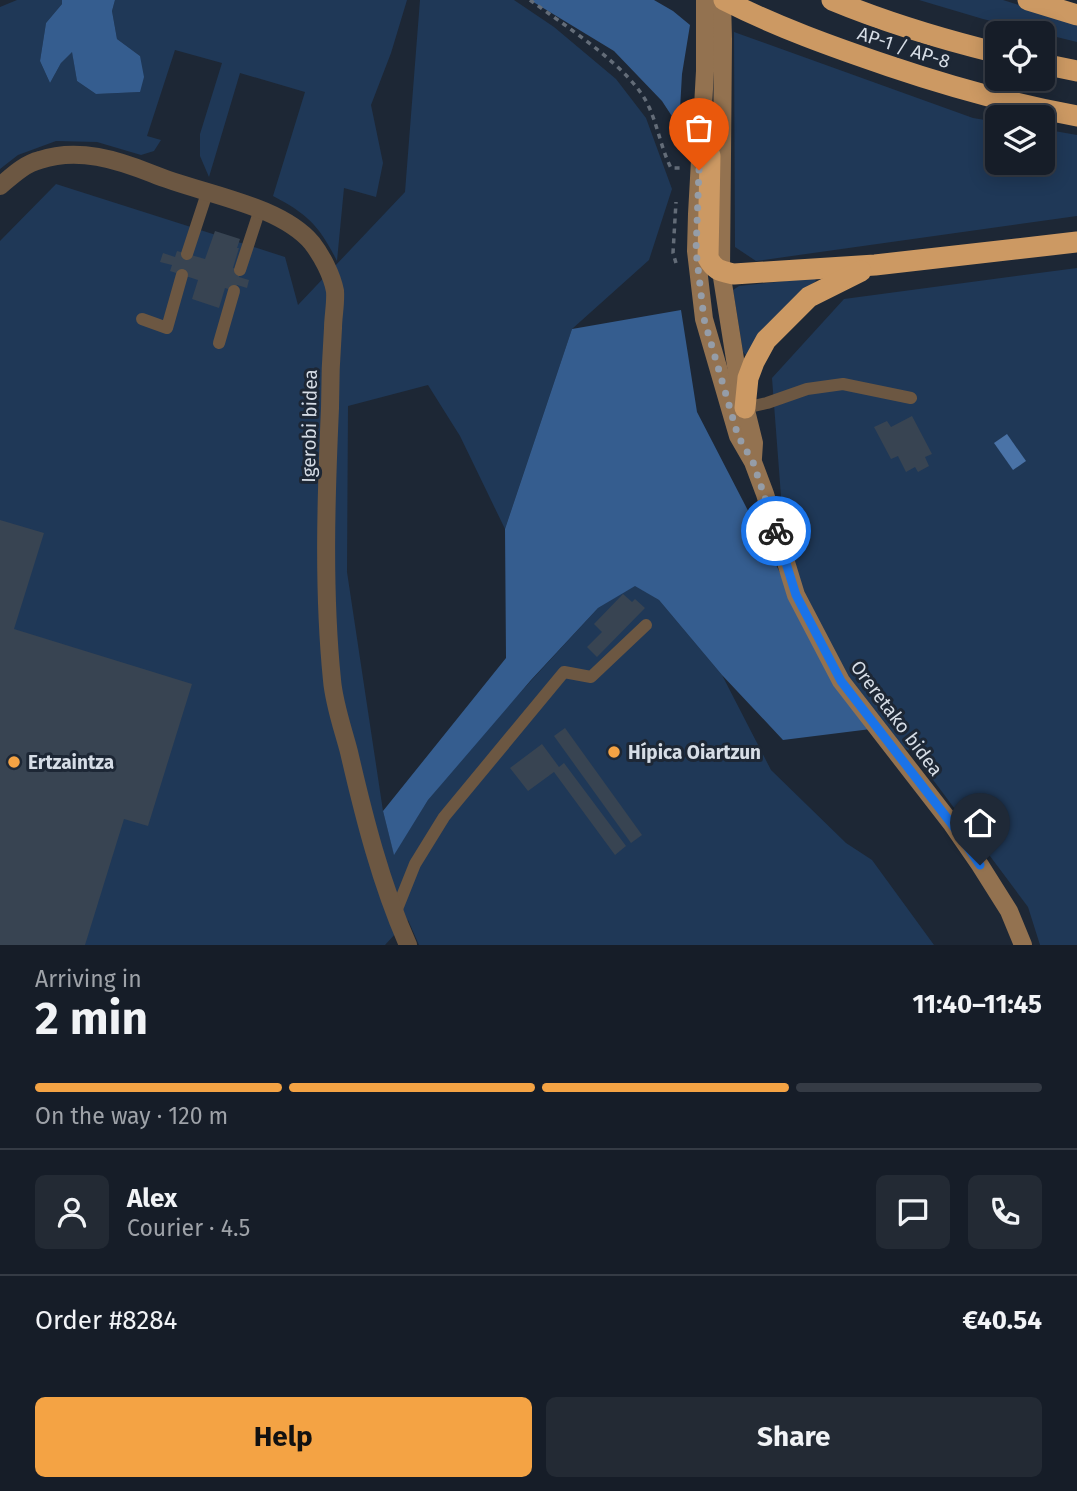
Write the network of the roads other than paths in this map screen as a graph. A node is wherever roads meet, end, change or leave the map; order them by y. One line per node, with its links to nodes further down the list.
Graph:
1 (705, 0): 10 (main road)
2 (723, 0): 9 (highway, AP-1 / AP-8); 18 (main road)
3 (832, 0): 6 (highway, AP-1 / AP-8)
4 (1028, 0): 5 (highway)
5 (1077, 15)
6 (985, 50)
7 (1055, 66): 8 (highway)
8 (1077, 71)
9 (1077, 116)
10 (701, 126): 18 (highway); 25 (main road)
11 (0, 186): 12 (street, Igerobi bidea)
12 (207, 193): 13 (street, Igerobi bidea); 15 (lane)
13 (260, 209): 17 (lane); 27 (street, Igerobi bidea)
14 (1077, 242): 16 (highway)
15 (187, 254)
16 (875, 265): 18 (highway); 24 (highway)
17 (240, 270)
18 (721, 271): 24 (main road)
19 (182, 275): 21 (lane)
20 (234, 291): 22 (lane)
21 (142, 319)
22 (219, 343)
23 (911, 398): 24 (lane)
24 (745, 408): 25 (main road)
25 (753, 462): 29 (main road, Oreretako bidea)
26 (646, 625): 27 (lane)
27 (394, 914): 28 (street, Igerobi bidea)
28 (408, 945)
29 (1023, 945)

